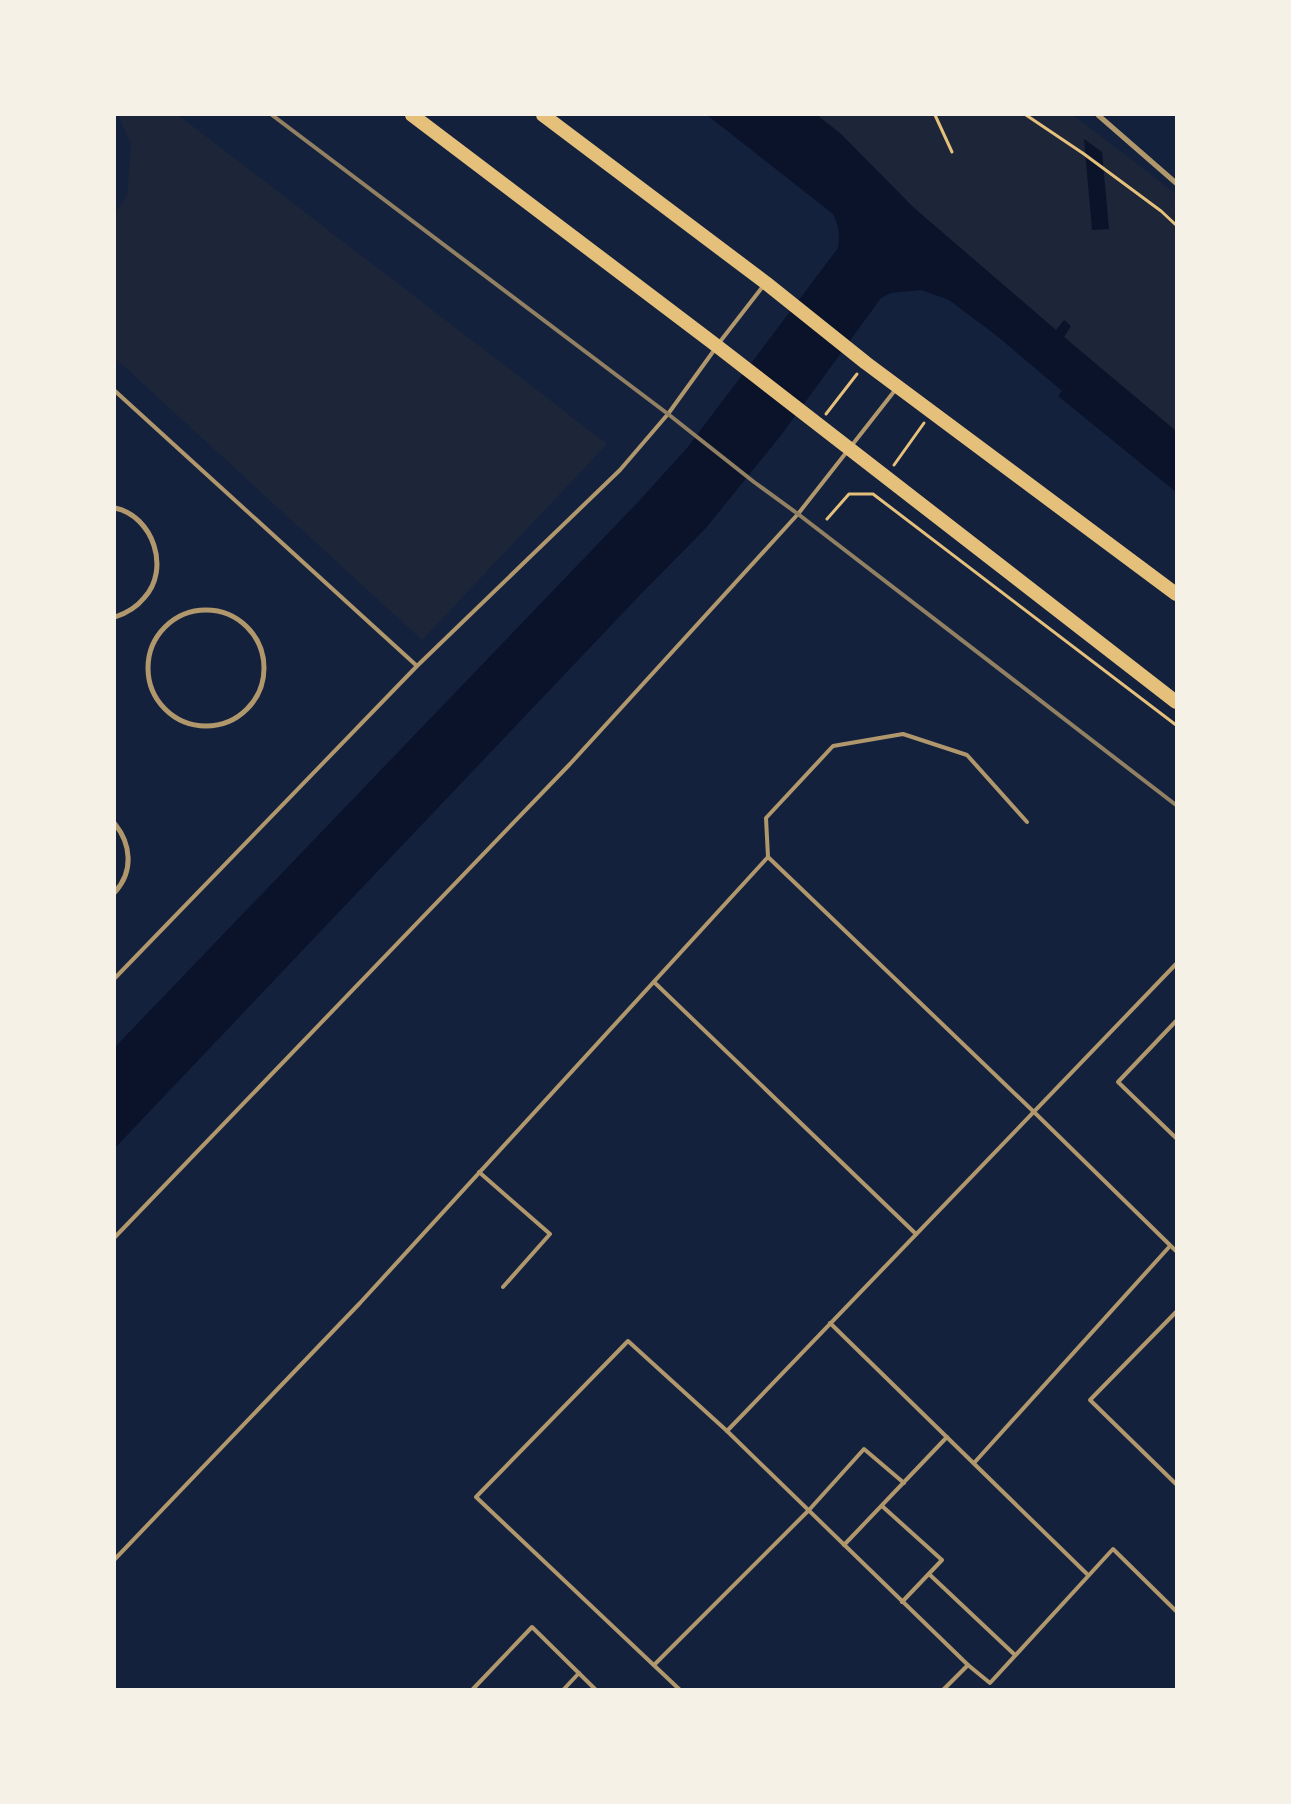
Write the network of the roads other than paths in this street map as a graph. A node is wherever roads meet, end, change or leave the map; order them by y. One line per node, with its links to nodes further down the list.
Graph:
1 (412, 115): 6 (highway)
2 (543, 115): 5 (highway)
3 (1098, 115): 4 (street)
4 (1176, 183)
5 (766, 283): 6 (lane); 7 (highway)
6 (717, 346): 9 (highway); 13 (lane)
7 (898, 386): 9 (lane); 11 (highway)
8 (115, 390): 13 (lane)
9 (849, 449): 15 (highway); 28 (lane)
10 (115, 508): 12 (street)
11 (1176, 594)
12 (115, 617)
13 (417, 666): 21 (lane)
14 (148, 677): 14 (street)
15 (1176, 702)
16 (1027, 822): 18 (lane)
17 (115, 824): 19 (street)
18 (768, 858): 22 (lane); 24 (lane)
19 (115, 892)
20 (1176, 964): 24 (lane)
21 (115, 978)
22 (654, 982): 26 (lane); 27 (lane)
23 (1176, 1021): 25 (lane)
24 (1034, 1112): 27 (lane); 29 (lane)
25 (1176, 1138)
26 (479, 1172): 31 (lane); 42 (lane)
27 (916, 1234): 33 (lane)
28 (115, 1236)
29 (1170, 1246): 30 (lane); 36 (lane)
30 (1176, 1251)
31 (503, 1287)
32 (1176, 1312): 38 (lane)
33 (830, 1323): 34 (lane); 35 (lane)
34 (727, 1431): 40 (lane); 48 (lane)
35 (947, 1437): 36 (lane); 37 (lane)
36 (974, 1463): 44 (lane)
37 (904, 1482): 39 (lane); 40 (lane)
38 (1176, 1484)
39 (882, 1506): 41 (lane); 43 (lane)
40 (808, 1510): 41 (lane); 48 (lane)
41 (844, 1545): 45 (lane)
42 (115, 1559)
43 (929, 1574): 45 (lane); 47 (lane)
44 (1088, 1576): 46 (lane); 47 (lane)
45 (902, 1602): 49 (lane)
46 (1176, 1612)
47 (1015, 1655): 49 (lane)
48 (654, 1665): 54 (lane)
49 (968, 1665): 55 (lane)
50 (579, 1673): 51 (lane); 52 (lane); 53 (lane)
51 (473, 1689)
52 (564, 1689)
53 (595, 1689)
54 (679, 1689)
55 (944, 1689)

